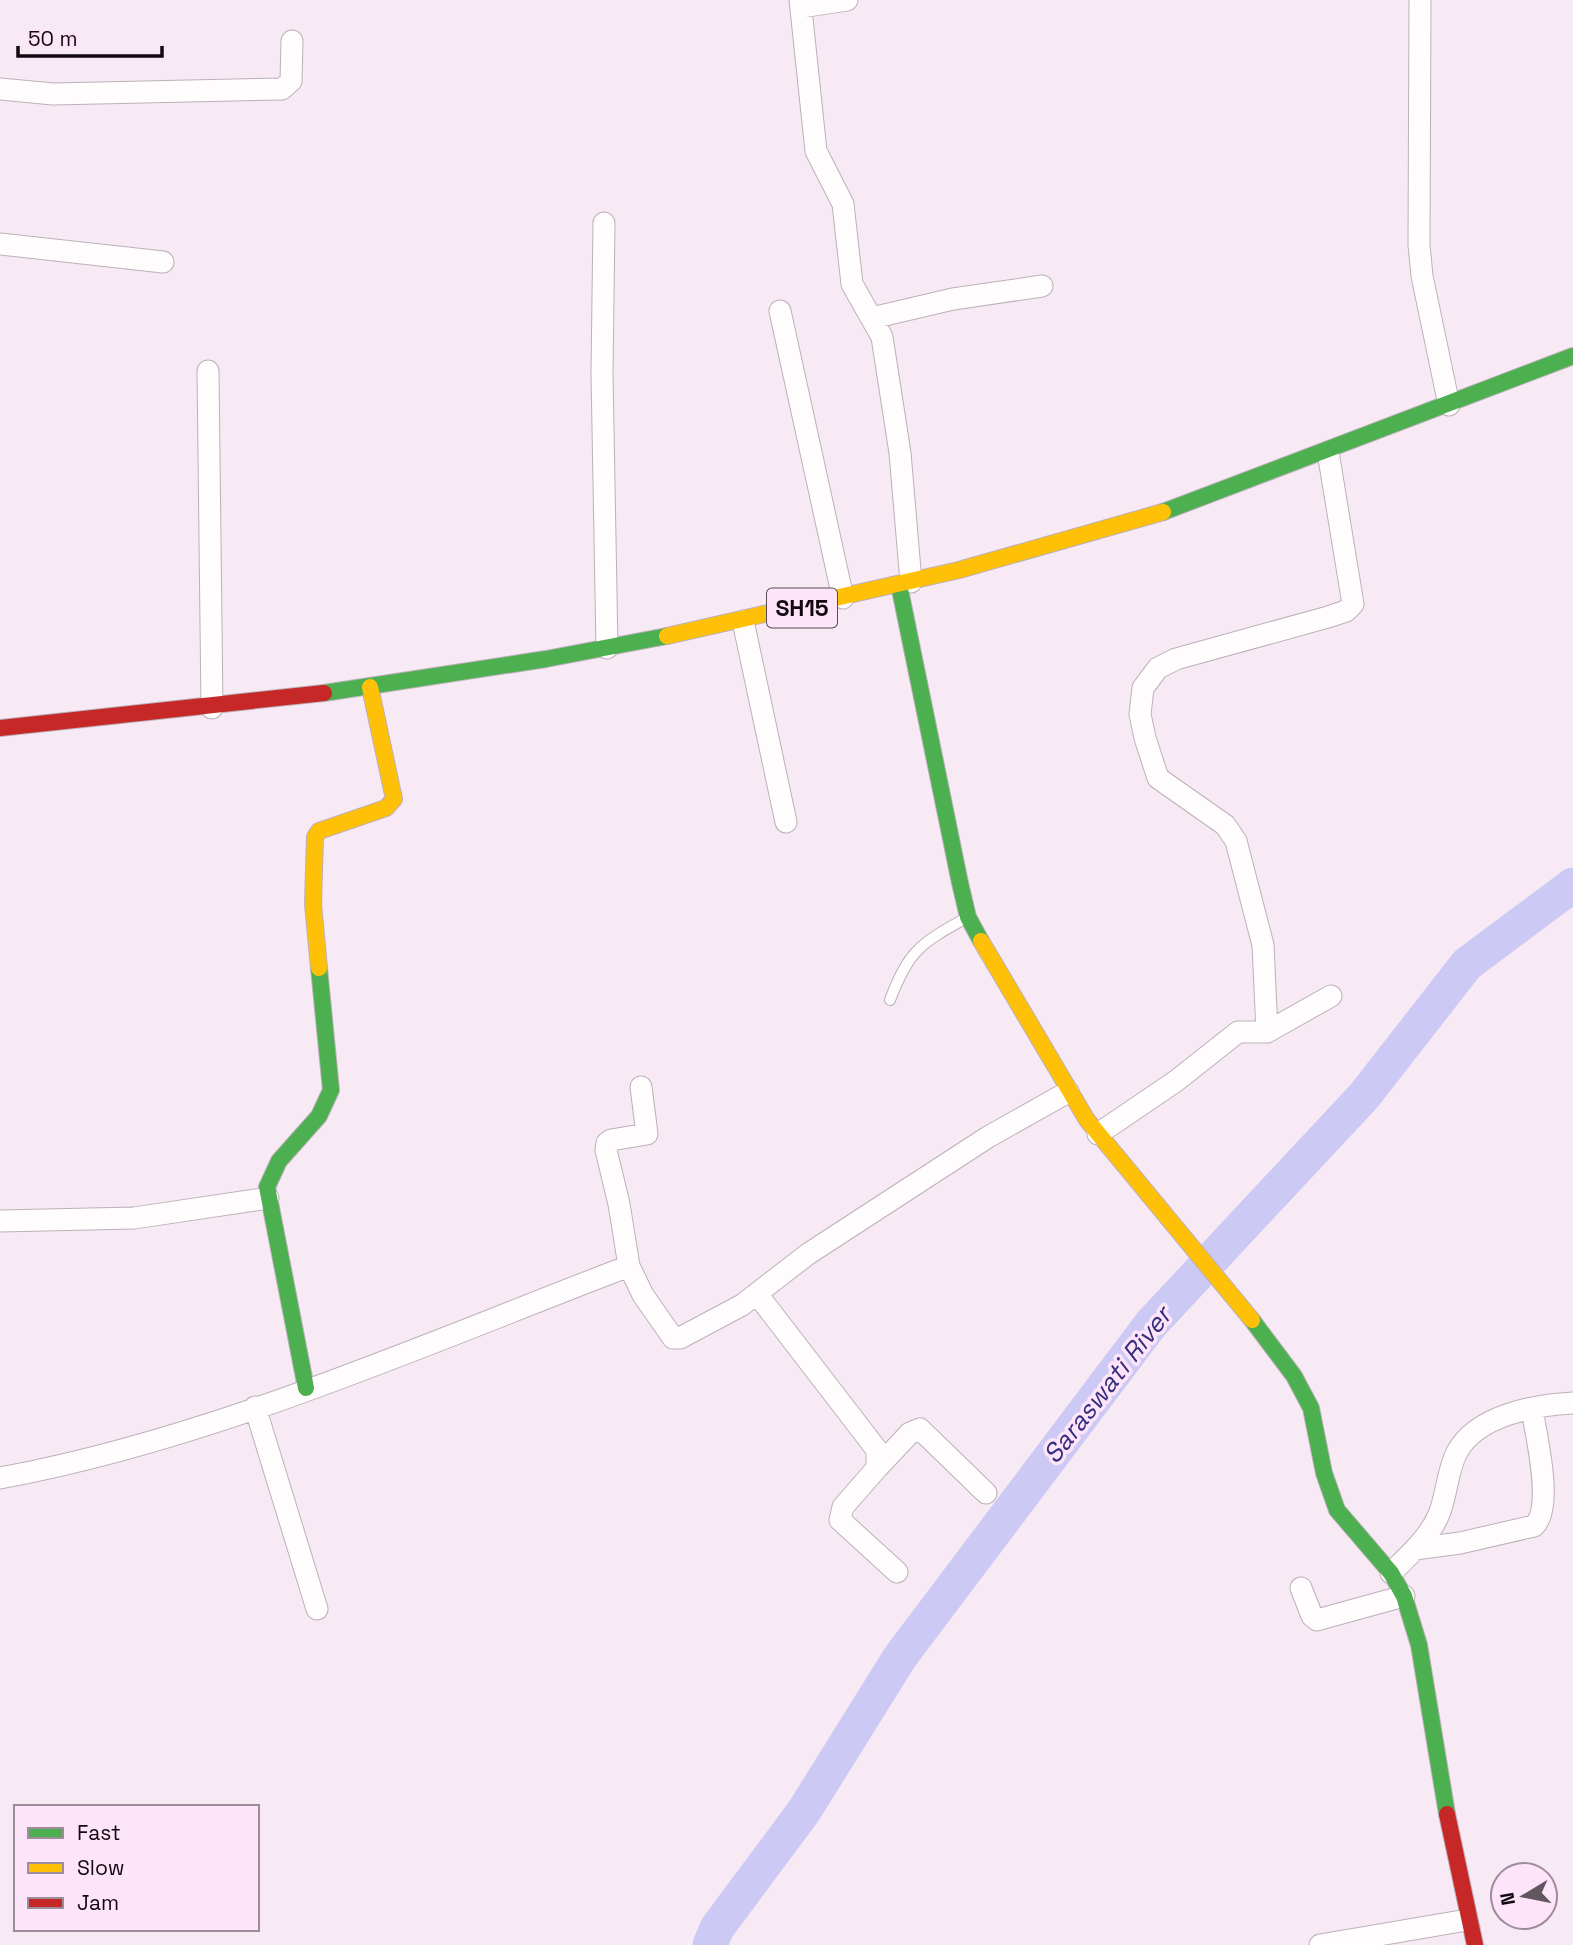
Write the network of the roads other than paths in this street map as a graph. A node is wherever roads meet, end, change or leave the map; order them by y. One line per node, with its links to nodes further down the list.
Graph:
1 (847, 0): 3 (street)
2 (1420, 0): 14 (street)
3 (801, 4): 11 (street)
4 (292, 41): 5 (street)
5 (0, 89)
6 (604, 223): 19 (street)
7 (0, 244): 8 (street)
8 (163, 262)
9 (1042, 286): 11 (street)
10 (780, 311): 17 (street)
11 (872, 318): 16 (street)
12 (1573, 356): 14 (street, SH15)
13 (208, 371): 21 (street)
14 (1449, 405): 15 (street, SH15)
15 (1328, 452): 16 (street, SH15); 27 (street)
16 (905, 583): 17 (street, SH15); 24 (street)
17 (843, 598): 18 (street, SH15)
18 (743, 621): 19 (street, SH15); 23 (street)
19 (607, 648): 20 (street, SH15)
20 (370, 687): 21 (street, SH15); 31 (street)
21 (212, 708): 22 (street, SH15)
22 (0, 728)
23 (786, 822)
24 (968, 917): 26 (lane); 29 (street)
25 (1331, 996): 27 (street)
26 (890, 1000)
27 (1268, 1032): 30 (street)
28 (641, 1087): 33 (street)
29 (1068, 1092): 30 (street); 34 (street)
30 (1098, 1134): 44 (street)
31 (268, 1198): 32 (street); 35 (street)
32 (0, 1221)
33 (629, 1266): 34 (street); 35 (street)
34 (757, 1294): 39 (street)
35 (306, 1388): 37 (street)
36 (1573, 1403): 38 (street)
37 (255, 1407): 40 (street); 47 (street)
38 (1532, 1409): 42 (street); 42 (street)
39 (877, 1468): 41 (street); 43 (street)
40 (0, 1478)
41 (986, 1493)
42 (1415, 1549): 44 (street)
43 (897, 1572)
44 (1391, 1573): 46 (street)
45 (1301, 1588): 46 (street)
46 (1404, 1596): 48 (street)
47 (317, 1609)
48 (1467, 1920): 49 (street); 50 (street)
49 (1320, 1945)
50 (1475, 1945)

